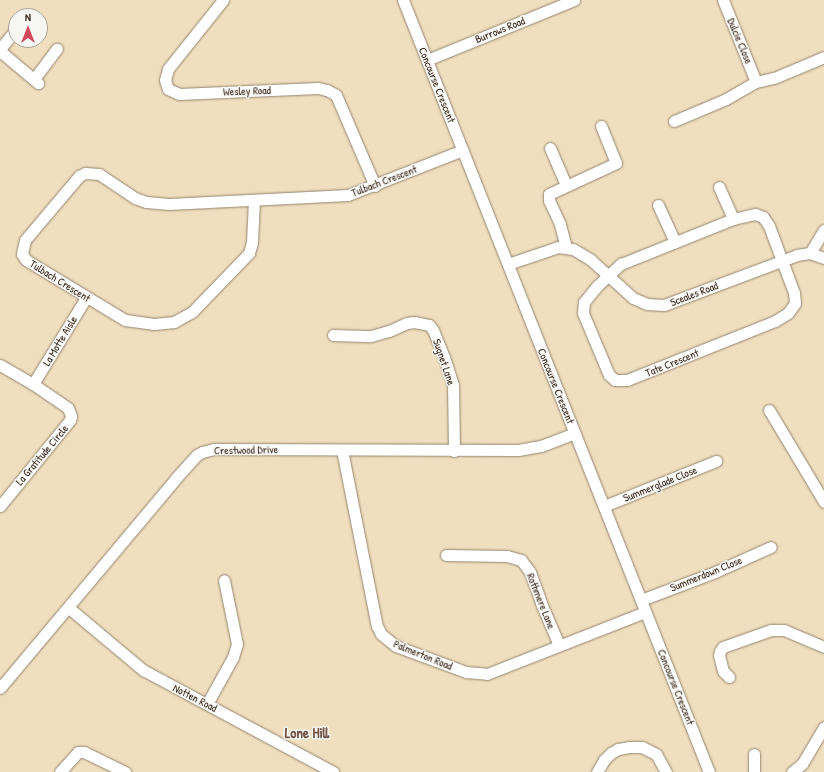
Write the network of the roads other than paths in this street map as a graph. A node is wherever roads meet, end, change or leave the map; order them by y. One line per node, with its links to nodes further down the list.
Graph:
1 (223, 0): 16 (street, Wesley Road)
2 (403, 0): 9 (street, Concourse Crescent)
3 (574, 0): 9 (street, Burrows Road)
4 (723, 0): 10 (street, Dulcie Close)
5 (8, 40): 7 (street)
6 (57, 49): 7 (street)
7 (0, 50)
8 (824, 57): 10 (street)
9 (427, 60): 14 (street, Concourse Crescent)
10 (756, 82): 11 (street)
11 (674, 121)
12 (600, 126): 15 (street)
13 (550, 148): 15 (street)
14 (463, 150): 16 (street, Tulbach Crescent); 27 (street, Concourse Crescent)
15 (566, 185): 23 (street)
16 (375, 186): 18 (street, Tulbach Crescent)
17 (719, 187): 20 (street)
18 (254, 200): 29 (street, Tulbach Crescent); 29 (street, Tulbach Crescent)
19 (658, 205): 22 (street)
20 (733, 220): 22 (street); 26 (street)
21 (824, 230): 24 (street)
22 (675, 242): 28 (street)
23 (566, 247): 27 (street); 28 (street, Sceales Road)
24 (810, 253): 25 (street); 26 (street, Sceales Road)
25 (824, 258)
26 (783, 262): 28 (street, Sceales Road); 28 (street, Tate Crescent)
27 (508, 264): 34 (street, Concourse Crescent)
28 (609, 276)
29 (86, 298): 32 (street, La Motte Aisle)
30 (333, 335): 36 (street, Sugnet Lane)
31 (0, 365): 32 (street, La Gratitude Circle)
32 (33, 384): 39 (street, La Gratitude Circle)
33 (769, 410): 38 (street)
34 (575, 433): 36 (street, Crestwood Drive); 40 (street, Concourse Crescent)
35 (342, 450): 36 (street, Crestwood Drive); 45 (street, Crestwood Drive); 47 (street, Palmerton Road)
36 (454, 451)
37 (716, 461): 40 (street, Summerglade Close)
38 (824, 502)
39 (0, 506)
40 (604, 506): 44 (street, Concourse Crescent)
41 (771, 547): 44 (street, Summerdown Close)
42 (446, 555): 47 (street, Rothmere Lane)
43 (224, 580): 51 (street)
44 (641, 600): 46 (street, Concourse Crescent)
45 (68, 608): 50 (street, Crestwood Drive); 51 (street, Notten Road)
46 (645, 612): 47 (street, Palmerton Road); 59 (street, Concourse Crescent)
47 (559, 645)
48 (824, 647): 49 (street)
49 (729, 677)
50 (0, 688)
51 (207, 704): 56 (street, Notten Road)
52 (824, 727): 61 (street)
53 (754, 754): 60 (street)
54 (60, 772): 55 (street)
55 (125, 772)
56 (333, 772)
57 (597, 772): 58 (street)
58 (666, 772)
59 (710, 772)
60 (754, 772)
61 (792, 772)

